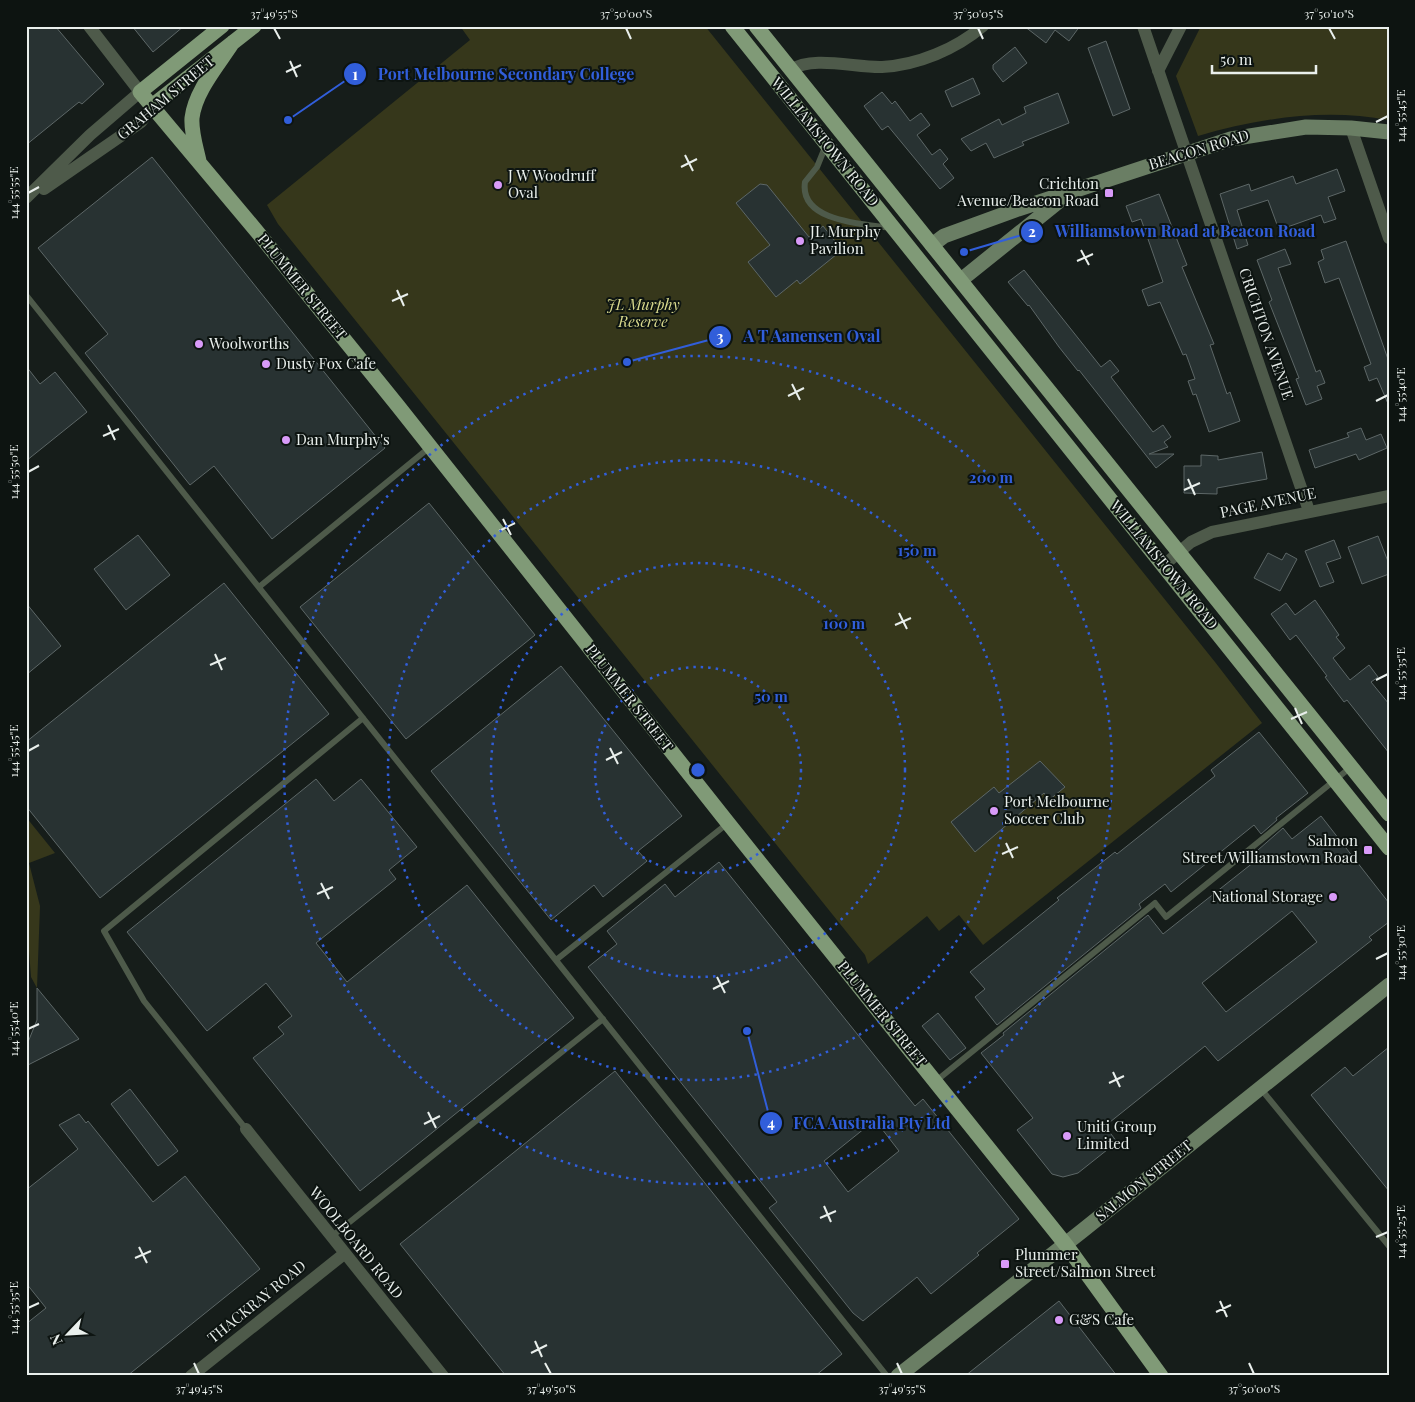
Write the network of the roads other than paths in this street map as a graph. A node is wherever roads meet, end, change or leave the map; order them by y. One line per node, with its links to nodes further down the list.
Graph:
1 (89, 26): 13 (street, PLUMMER STREET)
2 (222, 26): 13 (main road, GRAHAM STREET)
3 (254, 26): 9 (main road, GRAHAM STREET)
4 (732, 26): 12 (main road, WILLIAMSTOWN ROAD)
5 (756, 26): 10 (main road, WILLIAMSTOWN ROAD)
6 (983, 26): 10 (street)
7 (1143, 26): 11 (street, CRICHTON AVENUE)
8 (1182, 26): 11 (street)
9 (233, 42): 14 (main road, GRAHAM STREET); 19 (main road)
10 (791, 70): 12 (main road); 24 (main road, WILLIAMSTOWN ROAD)
11 (1158, 71): 18 (street, CRICHTON AVENUE)
12 (777, 81): 17 (main road, WILLIAMSTOWN ROAD)
13 (140, 92): 14 (main road, PLUMMER STREET); 21 (street, GRAHAM STREET)
14 (152, 106): 19 (main road, PLUMMER STREET); 21 (street, GRAHAM STREET)
15 (1351, 128): 16 (street, BEACON ROAD); 18 (street, BEACON ROAD); 23 (street)
16 (1389, 132)
17 (826, 144): 22 (main road, WILLIAMSTOWN ROAD); 22 (lane)
18 (1186, 153): 20 (street, BEACON ROAD); 30 (street, CRICHTON AVENUE)
19 (199, 162): 28 (main road, PLUMMER STREET)
20 (1072, 192): 24 (street, BEACON ROAD); 25 (street, BEACON ROAD)
21 (26, 199)
22 (894, 228): 26 (main road, WILLIAMSTOWN ROAD)
23 (1389, 238)
24 (932, 245): 25 (main road, WILLIAMSTOWN ROAD); 26 (main road)
25 (961, 280): 26 (main road); 31 (main road, WILLIAMSTOWN ROAD)
26 (937, 281): 32 (main road, WILLIAMSTOWN ROAD)
27 (26, 295): 33 (lane)
28 (430, 447): 33 (lane); 38 (main road, PLUMMER STREET)
29 (1389, 496): 30 (street, PAGE AVENUE)
30 (1309, 511): 31 (street, PAGE AVENUE)
31 (1178, 552): 32 (street, PAGE AVENUE); 35 (main road, WILLIAMSTOWN ROAD)
32 (1164, 565): 36 (main road, WILLIAMSTOWN ROAD)
33 (259, 587): 34 (lane)
34 (364, 718): 40 (lane); 45 (lane)
35 (1351, 768): 36 (lane); 37 (main road, WILLIAMSTOWN ROAD)
36 (1335, 781): 39 (main road, WILLIAMSTOWN ROAD); 43 (lane)
37 (1389, 814)
38 (728, 824): 40 (lane); 43 (main road, PLUMMER STREET)
39 (1389, 848)
40 (556, 960): 42 (lane)
41 (1389, 985): 44 (street, SALMON STREET)
42 (603, 1019): 46 (lane); 52 (lane)
43 (936, 1081): 47 (main road, PLUMMER STREET)
44 (1260, 1088): 47 (street, SALMON STREET); 48 (lane)
45 (246, 1129): 46 (street, WOOLBOARD ROAD)
46 (331, 1237): 49 (street, WOOLBOARD ROAD)
47 (1066, 1244): 53 (street, SALMON STREET); 54 (main road, PLUMMER STREET)
48 (1389, 1246)
49 (344, 1254): 50 (street, THACKRAY ROAD); 51 (street, WOOLBOARD ROAD)
50 (191, 1376)
51 (443, 1376)
52 (887, 1376)
53 (898, 1376)
54 (1161, 1376)

